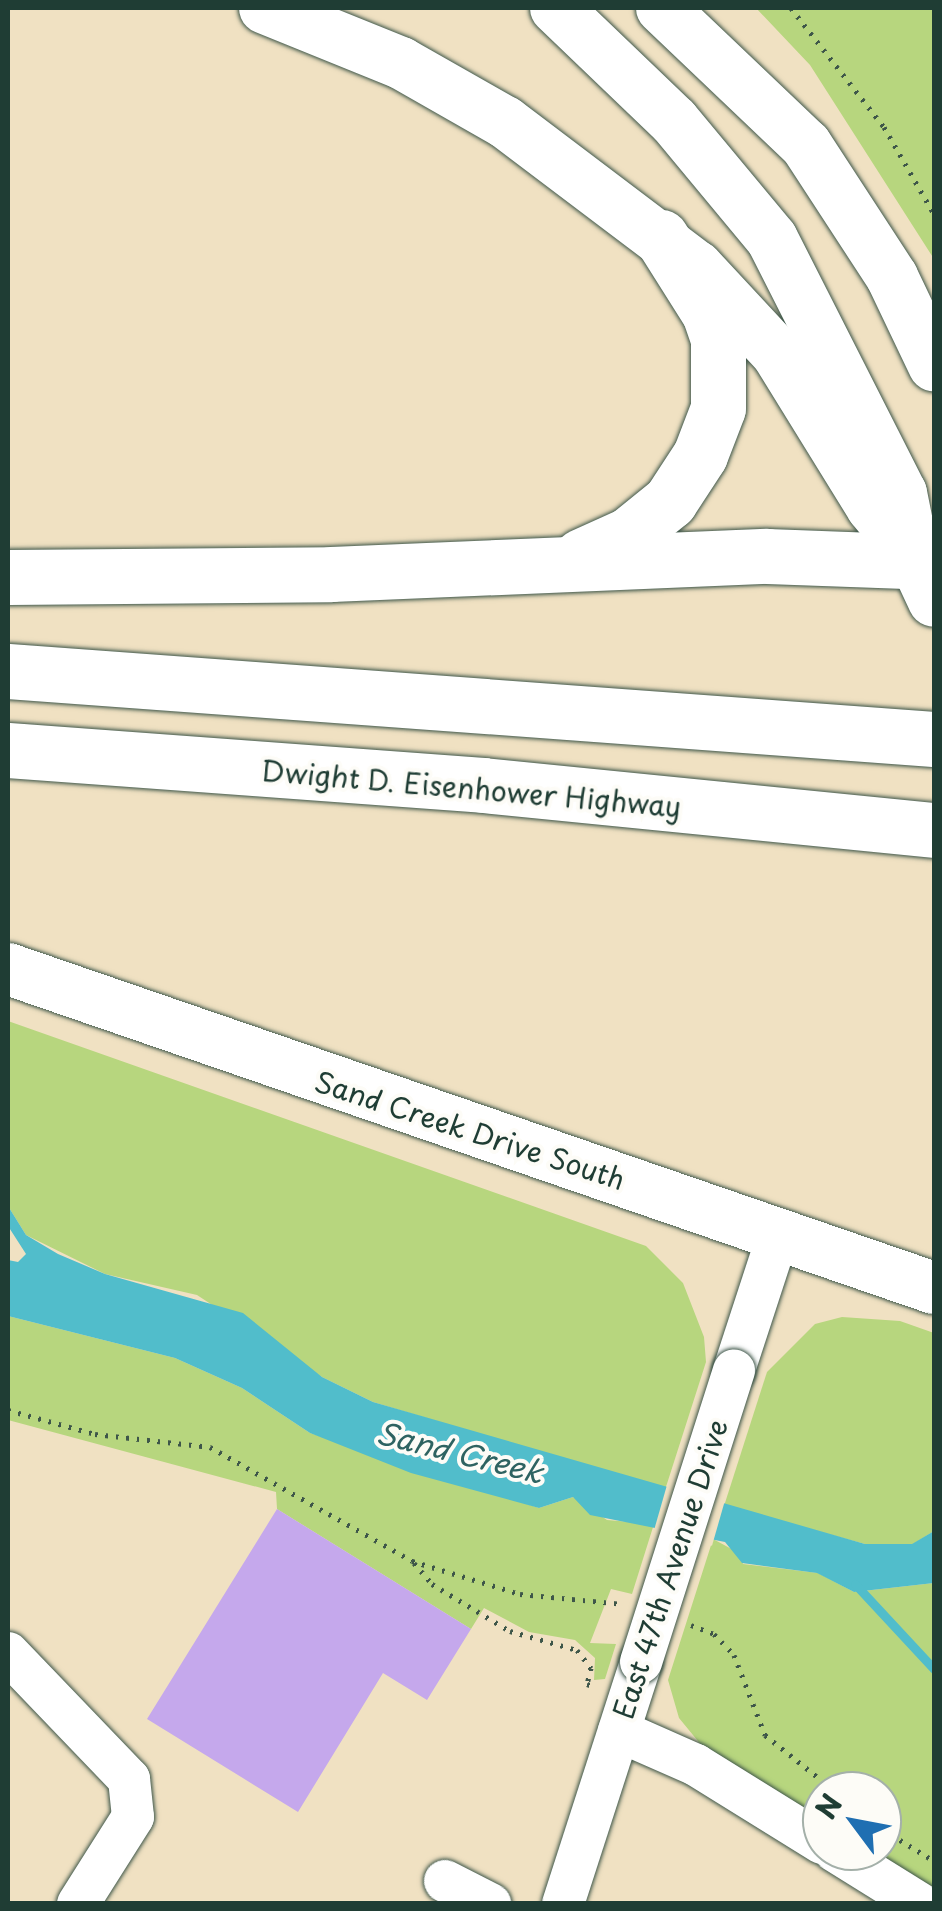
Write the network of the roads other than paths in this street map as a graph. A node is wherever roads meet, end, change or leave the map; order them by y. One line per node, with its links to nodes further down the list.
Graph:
1 (265, 8): 6 (main road)
2 (556, 8): 9 (main road)
3 (662, 8): 5 (main road)
4 (716, 8): 5 (main road)
5 (806, 145): 7 (main road)
6 (662, 237): 8 (highway); 9 (main road)
7 (934, 365)
8 (564, 563): 9 (highway); 10 (highway)
9 (928, 574)
10 (8, 577)
11 (8, 671): 12 (highway)
12 (934, 739)
13 (8, 750): 14 (highway, Dwight D. Eisenhower Highway)
14 (934, 830)
15 (8, 969): 16 (main road, Sand Creek Drive South)
16 (778, 1234): 17 (main road, Sand Creek Drive South); 19 (street, East 47th Avenue Drive, bridge)
17 (934, 1288)
18 (8, 1653): 23 (street)
19 (619, 1731): 20 (street); 25 (street, East 47th Avenue Drive)
20 (802, 1831)
21 (867, 1871): 26 (street)
22 (445, 1880): 24 (street)
23 (78, 1904)
24 (490, 1904)
25 (562, 1904)
26 (920, 1904)

